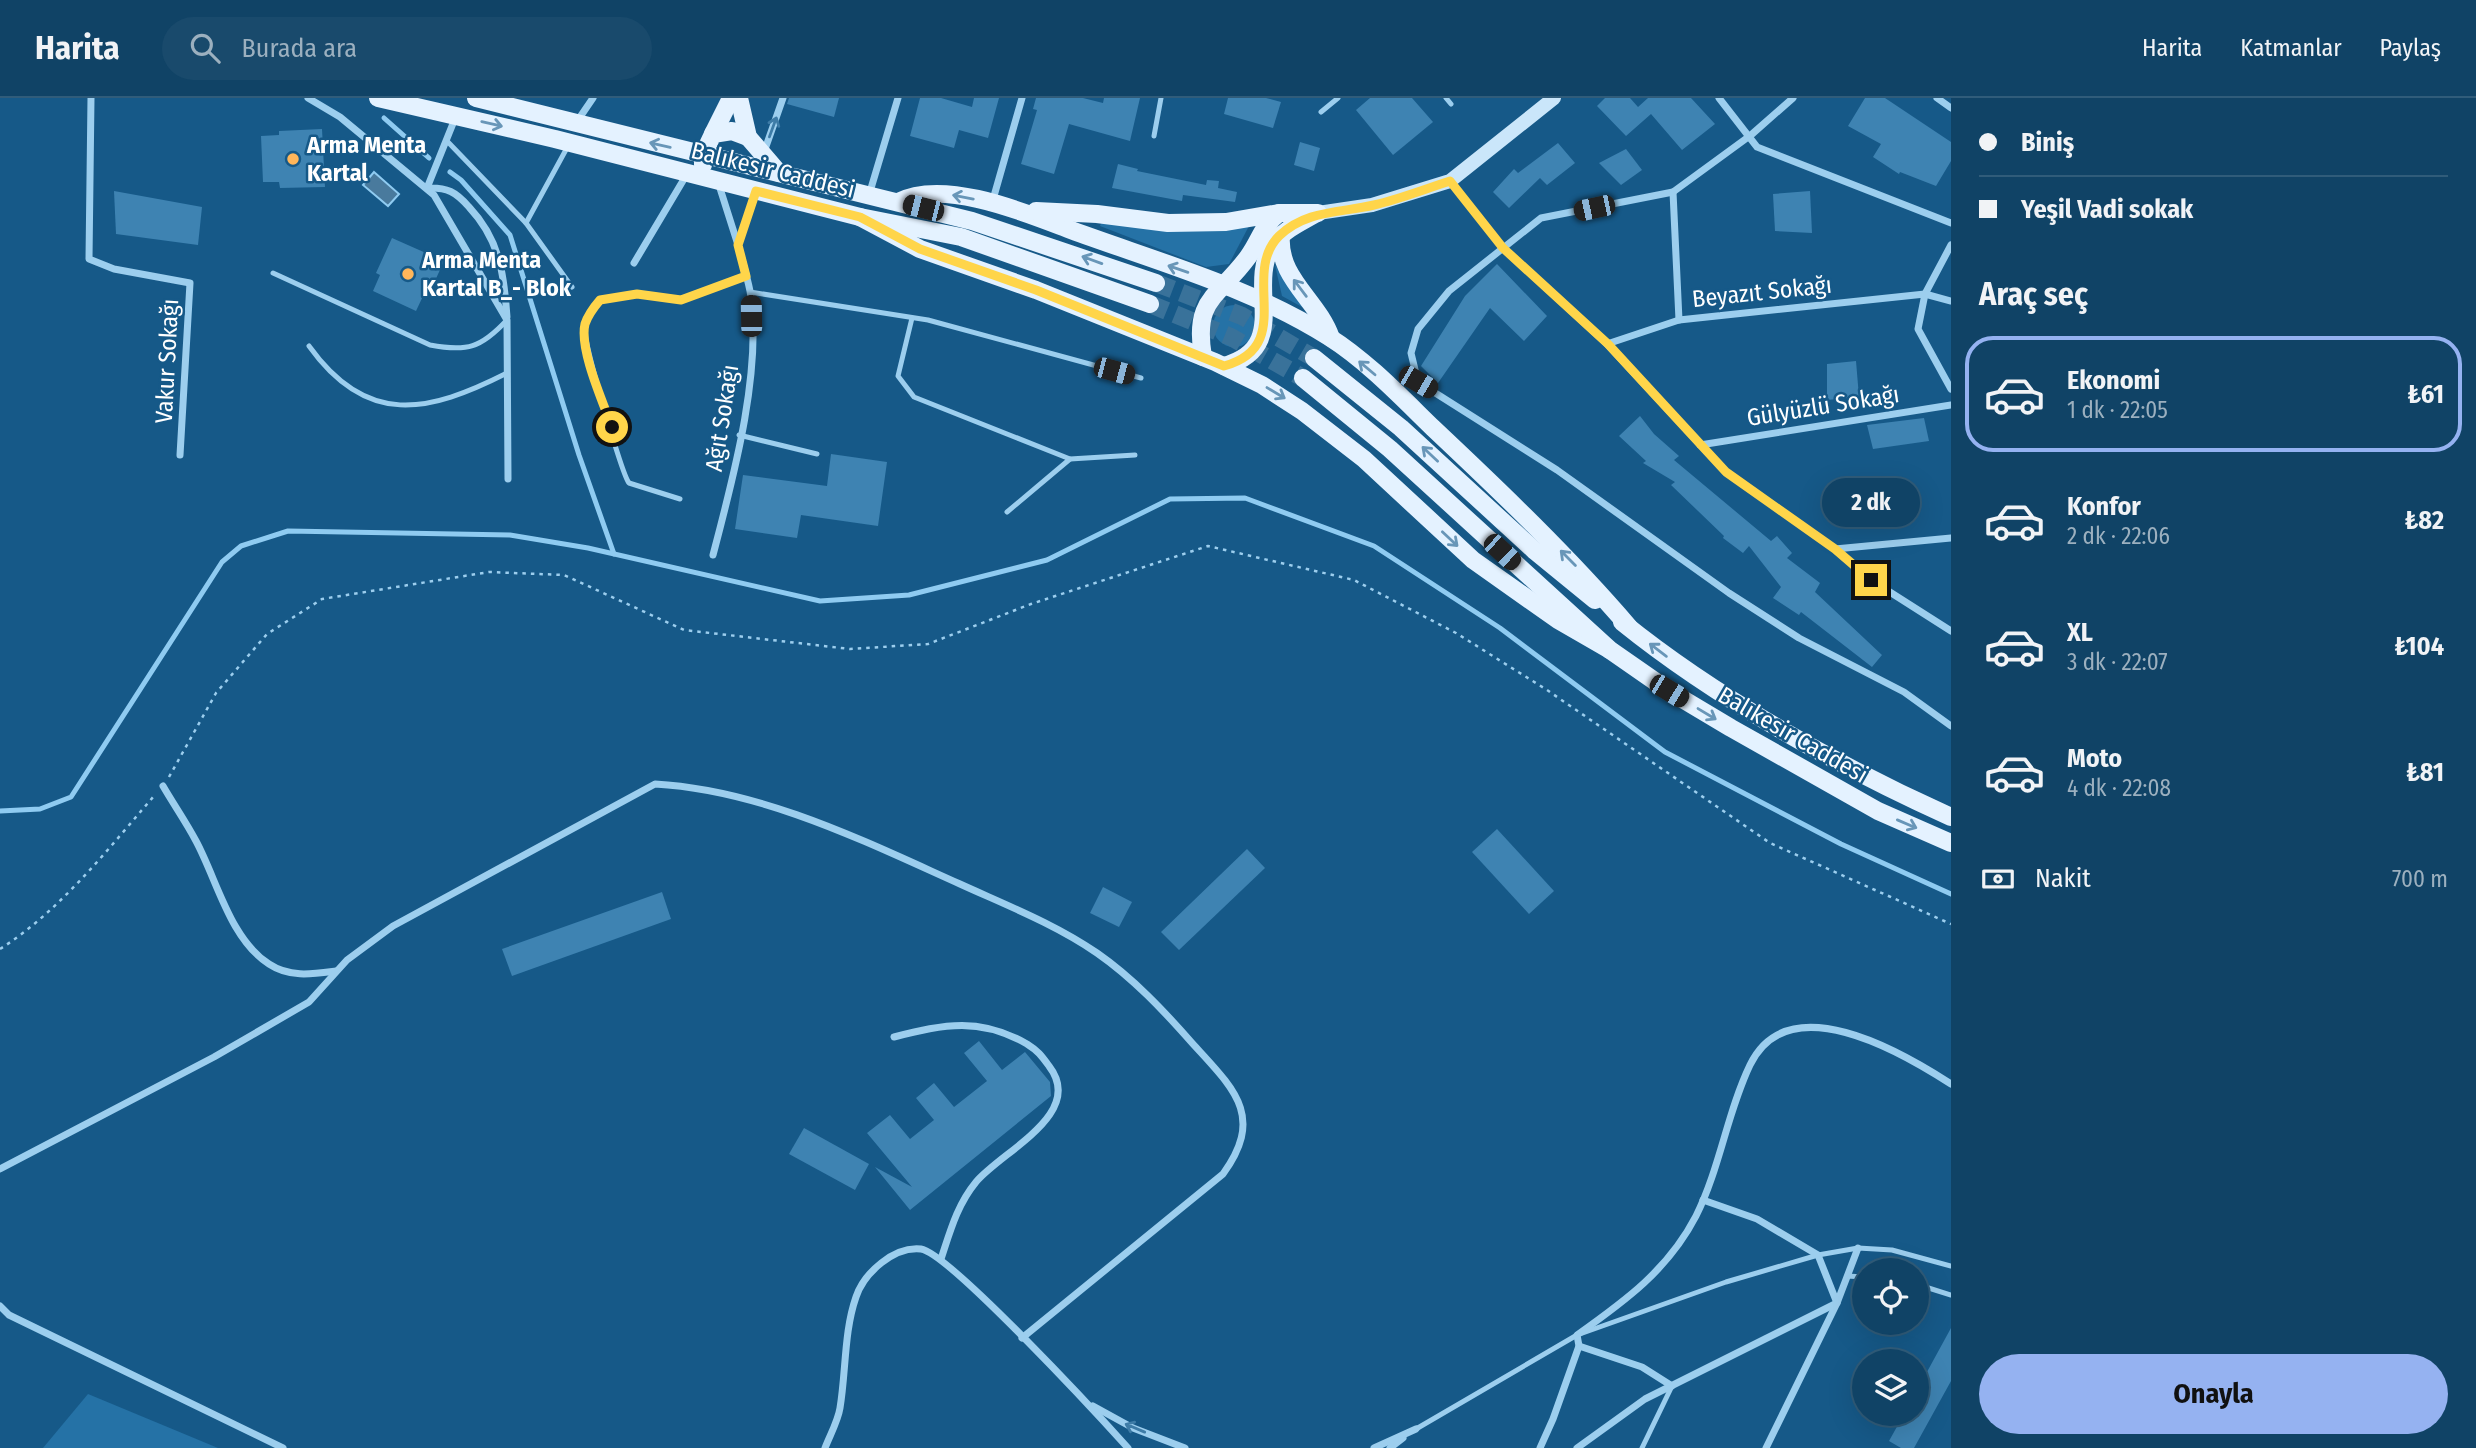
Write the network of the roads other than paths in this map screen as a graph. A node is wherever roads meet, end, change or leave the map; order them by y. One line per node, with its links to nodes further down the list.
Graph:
1 (91, 98): 79 (street, Vakur Sokağı)
2 (308, 98): 35 (street)
3 (378, 98): 21 (main road, Balıkesir Caddesi)
4 (476, 98): 22 (main road, Balıkesir Caddesi)
5 (593, 98): 22 (street)
6 (731, 98): 23 (main road)
7 (739, 98): 26 (main road)
8 (783, 98): 30 (street, one-way to 8)
9 (898, 98): 38 (street)
10 (1022, 98): 40 (street)
11 (1161, 98): 25 (lane)
12 (1338, 98): 20 (lane)
13 (1446, 98): 18 (lane)
14 (1554, 98): 34 (main road)
15 (1719, 98): 24 (street)
16 (1793, 98): 24 (street)
17 (1937, 98): 19 (street)
18 (1451, 104)
19 (1951, 108)
20 (1321, 112)
21 (456, 116): 27 (street); 28 (main road, Balıkesir Caddesi, one-way to 28)
22 (575, 125): 29 (main road, Balıkesir Caddesi, one-way to 22)
23 (713, 134): 26 (main road); 29 (main road)
24 (1751, 135): 37 (street); 46 (street)
25 (1154, 136)
26 (748, 137): 30 (main road)
27 (447, 141): 35 (street); 45 (lane)
28 (570, 143): 31 (main road, Balıkesir Caddesi); 45 (lane)
29 (703, 155): 32 (main road, Balıkesir Caddesi); 33 (main road)
30 (763, 156): 32 (main road)
31 (688, 173): 33 (main road, Balıkesir Caddesi); 51 (street)
32 (779, 173): 38 (main road, Balıkesir Caddesi)
33 (718, 181): 36 (main road, Balıkesir Caddesi); 48 (street, Ağıt Sokağı)
34 (1450, 181): 42 (main road); 50 (street)
35 (427, 188): 63 (street); 63 (street)
36 (756, 191): 44 (main road, Balıkesir Caddesi); 48 (street)
37 (1673, 192): 50 (street); 64 (street)
38 (869, 197): 39 (main road, Balıkesir Caddesi)
39 (898, 202): 40 (main road, one-way to 39); 54 (main road, Balıkesir Caddesi, one-way to 39)
40 (992, 204): 41 (main road)
41 (1022, 211): 43 (main road); 55 (main road, one-way to 41)
42 (1318, 212): 43 (main road); 47 (main road)
43 (1279, 213): 55 (main road)
44 (860, 217): 61 (main road, Balıkesir Caddesi); 68 (main road)
45 (526, 222): 56 (lane)
46 (1951, 223)
47 (1280, 235): 60 (main road); 65 (main road, one-way to 47)
48 (738, 245): 53 (street, Ağıt Sokağı)
49 (1951, 245): 58 (street)
50 (1503, 248): 66 (street); 91 (street)
51 (634, 263)
52 (273, 273): 63 (lane)
53 (746, 276): 57 (street, Ağıt Sokağı); 83 (lane)
54 (1156, 284)
55 (1224, 284): 60 (main road); 68 (main road)
56 (572, 287)
57 (750, 292): 62 (lane); 76 (street, Ağıt Sokağı)
58 (1925, 294): 59 (street); 64 (street, Beyazıt Sokağı); 74 (street)
59 (1951, 301)
60 (1265, 302): 65 (main road); 70 (main road)
61 (1150, 304)
62 (912, 318): 72 (lane); 81 (lane)
63 (507, 320): 71 (street)
64 (1679, 320): 66 (street, Beyazıt Sokağı)
65 (1331, 338): 88 (main road, one-way to 65)
66 (1608, 344): 77 (street)
67 (309, 346): 71 (lane)
68 (1203, 357): 70 (main road)
69 (1314, 358): 88 (main road, Balıkesir Caddesi, one-way to 69)
70 (1224, 366): 90 (main road, one-way to 90)
71 (508, 373): 82 (street)
72 (1141, 378)
73 (1303, 378): 90 (main road, Balıkesir Caddesi)
74 (1951, 389)
75 (1951, 405): 77 (street, Gülyüzlü Sokağı)
76 (739, 435): 78 (lane); 87 (street, Ağıt Sokağı)
77 (1700, 445): 86 (street)
78 (817, 454)
79 (180, 455)
80 (1135, 455): 81 (lane)
81 (1070, 459): 84 (lane)
82 (508, 479)
83 (680, 499)
84 (1007, 512)
85 (1951, 538): 86 (street)
86 (1835, 549): 89 (street)
87 (713, 555)
88 (1629, 628): 93 (main road, Balıkesir Caddesi, one-way to 88)
89 (1951, 631)
90 (1609, 650): 94 (main road, Balıkesir Caddesi, one-way to 94)
91 (1951, 726)
92 (163, 786): 95 (street)
93 (1951, 817)
94 (1951, 842)
95 (337, 971): 98 (street); 111 (street)
96 (894, 1037): 102 (street)
97 (1951, 1084): 99 (street)
98 (0, 1169)
99 (1703, 1200): 101 (street); 110 (street)
100 (1858, 1248): 101 (lane); 103 (lane); 104 (street)
101 (1818, 1255): 108 (street); 110 (lane)
102 (941, 1259): 111 (street); 117 (street)
103 (1951, 1266)
104 (1847, 1276): 105 (lane); 108 (street)
105 (1852, 1276)
106 (1929, 1288): 107 (lane)
107 (1951, 1295)
108 (1837, 1303): 113 (street); 125 (street)
109 (0, 1306): 116 (street)
110 (1577, 1335): 112 (street); 115 (lane)
111 (1022, 1338): 114 (street)
112 (1579, 1346): 113 (street); 122 (street)
113 (1672, 1386): 123 (street); 124 (lane)
114 (1087, 1402): 118 (street); 119 (street, one-way to 114)
115 (1416, 1429): 120 (street); 121 (street)
116 (283, 1448)
117 (825, 1448)
118 (1128, 1448)
119 (1185, 1448)
120 (1374, 1448)
121 (1390, 1448)
122 (1539, 1448)
123 (1577, 1448)
124 (1642, 1448)
125 (1766, 1448)

